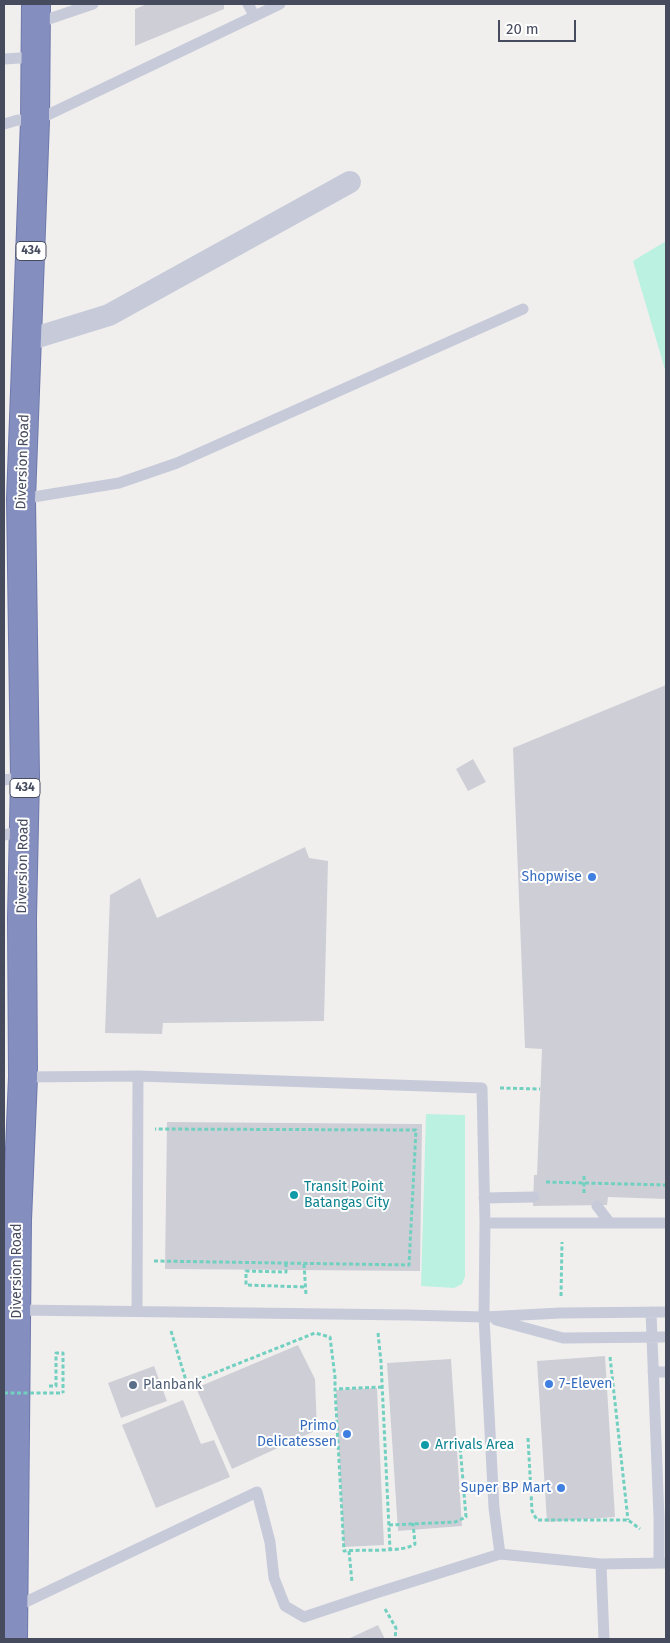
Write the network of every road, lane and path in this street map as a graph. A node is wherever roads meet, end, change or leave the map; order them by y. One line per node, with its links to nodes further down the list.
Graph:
1 (93, 4): 4 (lane)
2 (248, 4): 5 (lane)
3 (280, 4): 5 (lane)
4 (36, 14): 6 (highway, Diversion Road / 434)
5 (254, 15): 8 (lane)
6 (36, 57): 7 (lane); 8 (highway, Diversion Road / 434)
7 (4, 59)
8 (35, 121): 9 (lane); 12 (highway, Diversion Road / 434)
9 (4, 124)
10 (350, 182): 12 (street)
11 (522, 309): 13 (lane)
12 (28, 340): 13 (highway, Diversion Road / 434)
13 (21, 499): 14 (highway, Diversion Road / 434)
14 (14, 778): 15 (highway, Diversion Road / 434)
15 (13, 833): 17 (highway, Diversion Road / 434)
16 (138, 1076): 17 (lane); 18 (lane); 38 (lane)
17 (23, 1077): 37 (highway, Diversion Road / 434)
18 (482, 1088): 19 (path); 26 (lane)
19 (540, 1089)
20 (168, 1129): 34 (path)
21 (584, 1176): 23 (path)
22 (543, 1182): 23 (path)
23 (584, 1183): 24 (path)
24 (666, 1185)
25 (534, 1197): 26 (lane)
26 (484, 1198): 28 (lane)
27 (597, 1206): 30 (lane)
28 (485, 1223): 29 (lane); 44 (lane)
29 (584, 1223): 30 (lane); 42 (path)
30 (610, 1223): 31 (lane)
31 (666, 1224)
32 (165, 1262): 33 (path)
33 (286, 1263): 34 (path); 36 (path)
34 (304, 1264): 35 (path)
35 (304, 1270)
36 (305, 1287)
37 (17, 1310): 38 (lane); 58 (highway, Diversion Road / 434)
38 (137, 1311): 39 (lane)
39 (164, 1312): 43 (lane); 52 (path)
40 (651, 1312): 41 (lane); 42 (lane); 45 (lane)
41 (666, 1312)
42 (560, 1313): 44 (lane)
43 (376, 1314): 44 (lane); 51 (path)
44 (484, 1317): 47 (lane); 66 (lane)
45 (652, 1337): 46 (lane); 47 (lane); 48 (lane)
46 (666, 1337)
47 (608, 1338): 60 (path)
48 (653, 1372): 49 (lane); 59 (lane)
49 (666, 1372)
50 (49, 1386): 53 (path, bridge)
51 (382, 1387): 52 (path); 55 (path)
52 (335, 1389): 65 (path)
53 (4, 1393)
54 (379, 1425): 55 (path)
55 (384, 1425): 61 (path)
56 (528, 1438): 60 (path)
57 (460, 1445): 62 (path)
58 (9, 1514): 71 (highway, Diversion Road / 434)
59 (662, 1518): 63 (lane)
60 (628, 1520): 63 (path)
61 (389, 1524): 62 (path); 64 (path)
62 (413, 1524): 64 (path)
63 (659, 1544): 67 (lane)
64 (390, 1549): 65 (path)
65 (349, 1551): 70 (path)
66 (500, 1554): 68 (lane); 69 (lane)
67 (662, 1563): 68 (lane)
68 (600, 1564): 74 (lane)
69 (376, 1592): 70 (lane); 73 (path)
70 (353, 1600): 71 (lane)
71 (9, 1608): 72 (highway, Diversion Road / 434)
72 (13, 1639)
73 (395, 1639)
74 (604, 1639)

